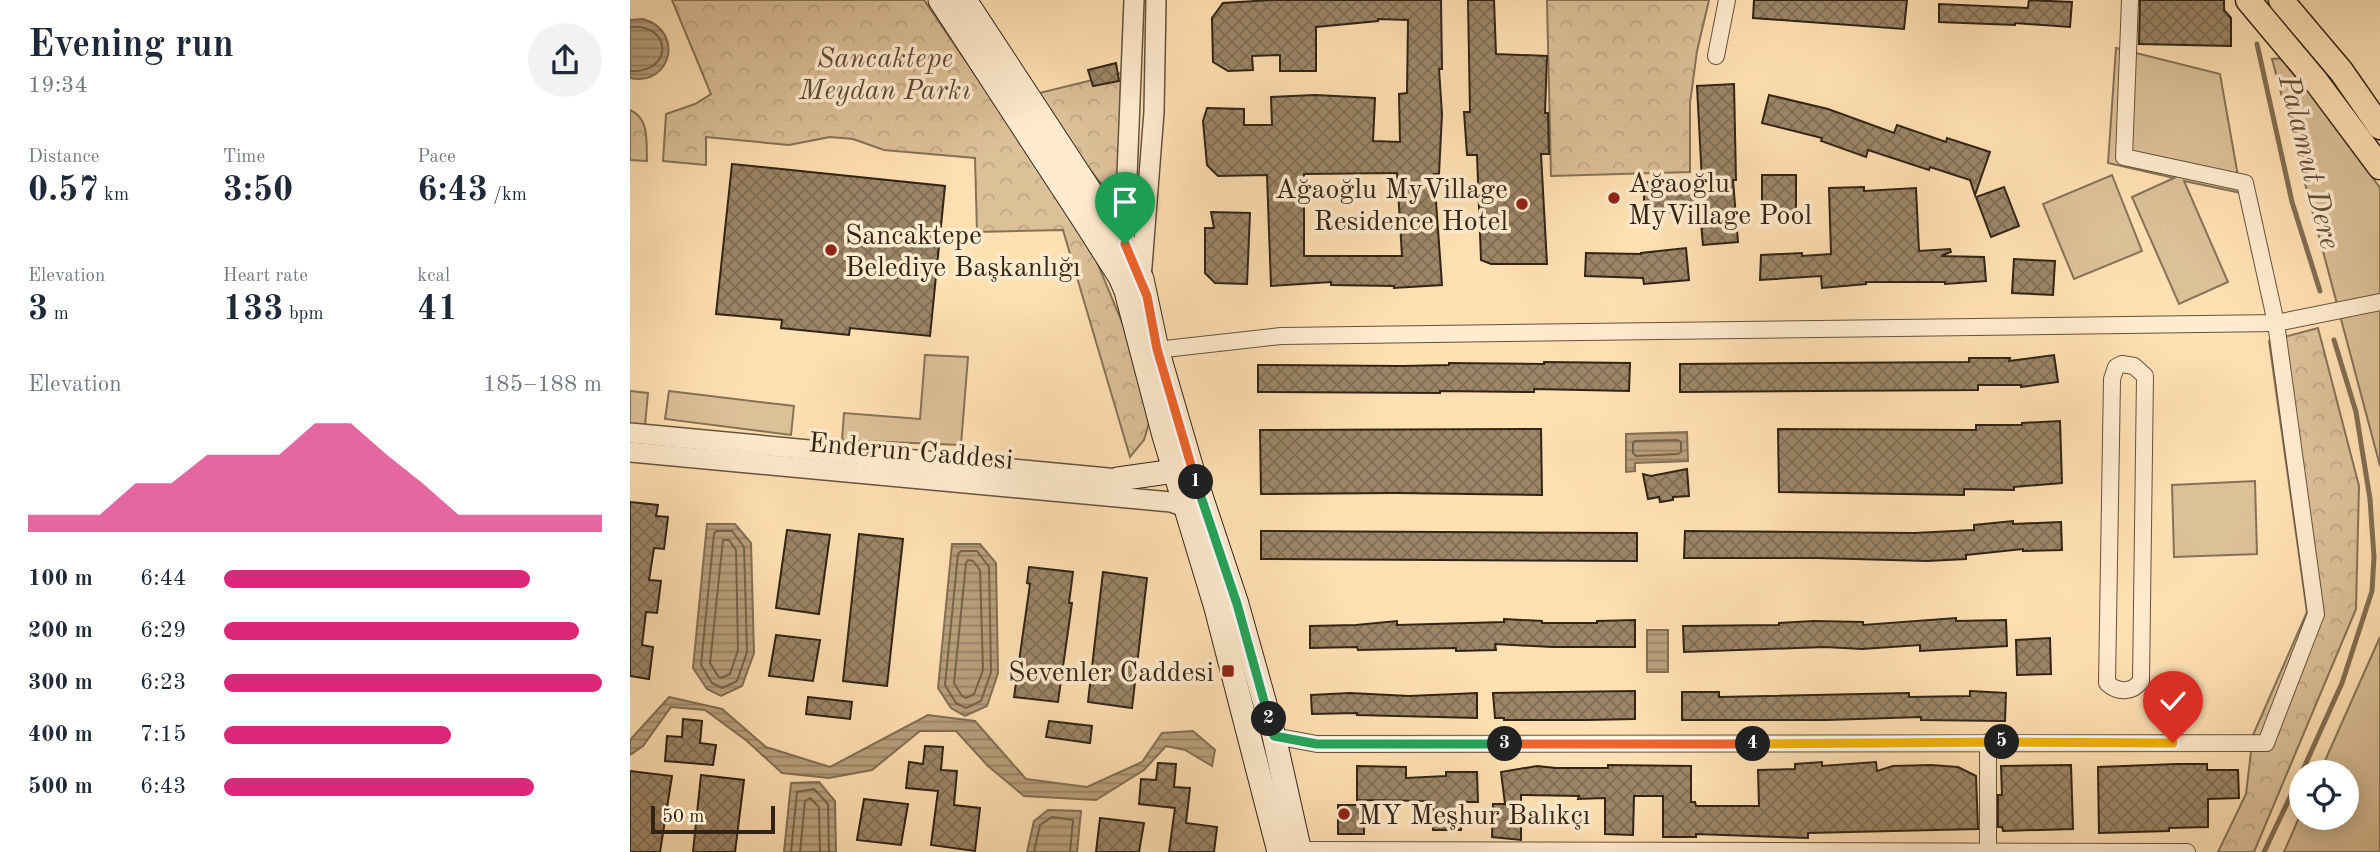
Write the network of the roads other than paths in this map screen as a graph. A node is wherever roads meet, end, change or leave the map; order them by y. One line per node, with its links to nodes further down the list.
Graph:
1 (940, 0): 13 (main road)
2 (965, 0): 12 (main road)
3 (1134, 0): 12 (street)
4 (1156, 0): 13 (street)
5 (1727, 0): 9 (street)
6 (2130, 0): 15 (street)
7 (2248, 0): 11 (main road)
8 (2281, 0): 10 (main road)
9 (1716, 55)
10 (2380, 127)
11 (2380, 167)
12 (1125, 244): 13 (main road)
13 (1131, 278): 16 (main road)
14 (2380, 302): 15 (street)
15 (2276, 323): 16 (street); 25 (street)
16 (1149, 351): 19 (main road); 21 (main road)
17 (2116, 367): 17 (street)
18 (630, 433): 22 (street, Enderun Caddesi)
19 (1164, 436): 21 (main road); 22 (main road)
20 (630, 452): 23 (street, Enderun Caddesi)
21 (1184, 471): 22 (main road); 23 (main road); 24 (main road)
22 (1118, 479)
23 (1186, 508): 26 (main road)
24 (1274, 736): 25 (street); 26 (main road)
25 (1988, 742): 27 (street)
26 (1292, 851): 27 (street)
27 (1988, 851): 28 (street)
28 (2187, 852)

